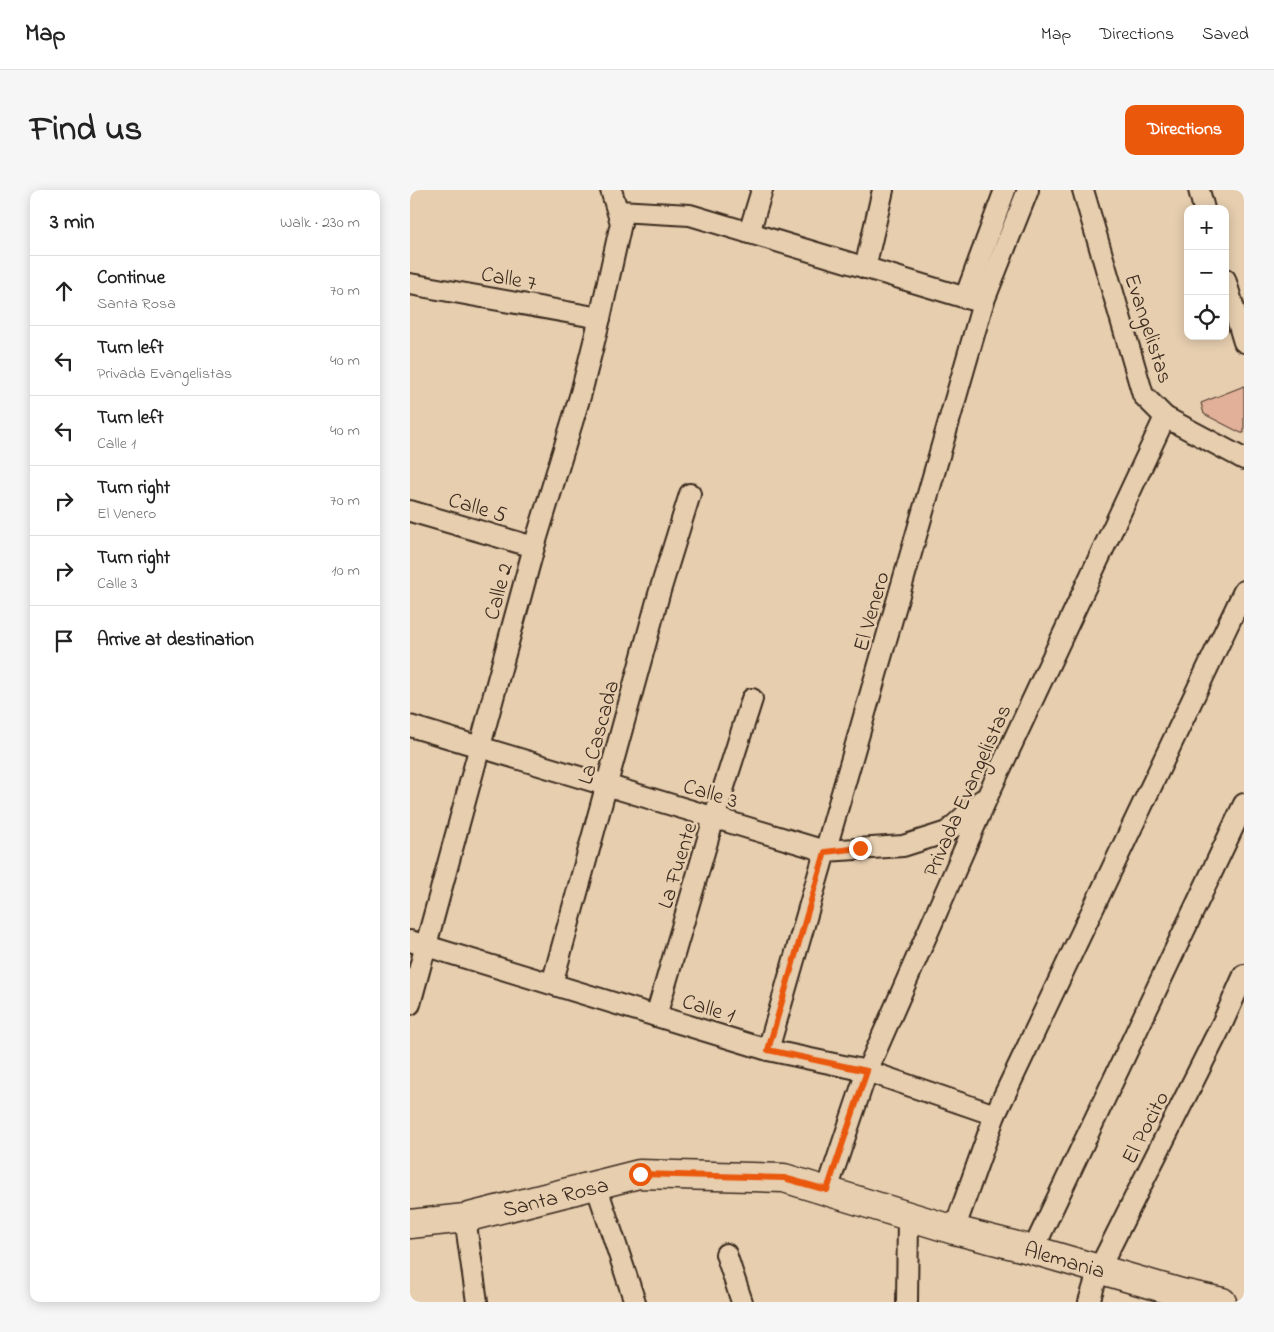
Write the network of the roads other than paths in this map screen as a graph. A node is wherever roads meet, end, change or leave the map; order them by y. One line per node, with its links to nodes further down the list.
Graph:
1 (611, 190): 9 (street, Calle 2)
2 (762, 190): 10 (street)
3 (883, 190): 11 (street)
4 (1005, 190): 14 (street)
5 (1028, 190): 14 (street, El Venero)
6 (1083, 190): 17 (street, Evangelistas)
7 (1199, 190): 8 (street)
8 (1203, 205)
9 (618, 211): 10 (street); 15 (street, Calle 2)
10 (749, 233): 11 (street)
11 (865, 268): 14 (street)
12 (410, 284): 15 (street, Calle 7)
13 (1229, 292): 16 (street)
14 (974, 301): 30 (street, El Venero)
15 (600, 318): 21 (street, Calle 2)
16 (1244, 342)
17 (1165, 417): 18 (street, Evangelistas); 27 (street, Privada Evangelistas)
18 (1244, 459)
19 (690, 494): 26 (street, La Cascada)
20 (410, 511): 21 (street, Calle 5)
21 (534, 547): 25 (street, Calle 2)
22 (1244, 591): 38 (street)
23 (752, 700): 29 (street, La Fuente)
24 (410, 726): 25 (street, Calle 3)
25 (480, 747): 26 (street, Calle 3); 31 (street, Calle 2)
26 (607, 786): 29 (street, Calle 3); 33 (street, La Cascada)
27 (989, 793): 30 (street, Calle 3); 37 (street, Privada Evangelistas)
28 (1244, 804): 45 (street)
29 (714, 818): 30 (street, Calle 3); 35 (street, La Fuente)
30 (825, 852): 36 (street, El Venero)
31 (418, 944): 33 (street, Calle 1); 34 (street, Calle 2)
32 (1244, 975): 47 (street, El Pocito)
33 (552, 984): 35 (street, Calle 1)
34 (410, 1004)
35 (656, 1016): 36 (street, Calle 1)
36 (768, 1050): 37 (street, Calle 1)
37 (867, 1071): 38 (street, Calle 1); 40 (street, Privada Evangelistas)
38 (995, 1116): 44 (street)
39 (596, 1185): 40 (street, Santa Rosa); 42 (street, Santa Rosa); 50 (street)
40 (827, 1190): 41 (street, Santa Rosa)
41 (908, 1216): 44 (street, Alemania); 52 (street)
42 (465, 1218): 43 (street, Santa Rosa); 49 (street)
43 (410, 1224)
44 (954, 1230): 45 (street, Alemania)
45 (1033, 1250): 47 (street, Alemania)
46 (726, 1254): 51 (street)
47 (1099, 1269): 48 (street, Alemania); 53 (street, El Pocito)
48 (1180, 1297): 54 (street, Alemania)
49 (477, 1302)
50 (636, 1302)
51 (742, 1302)
52 (907, 1302)
53 (1089, 1302)
54 (1222, 1302)

